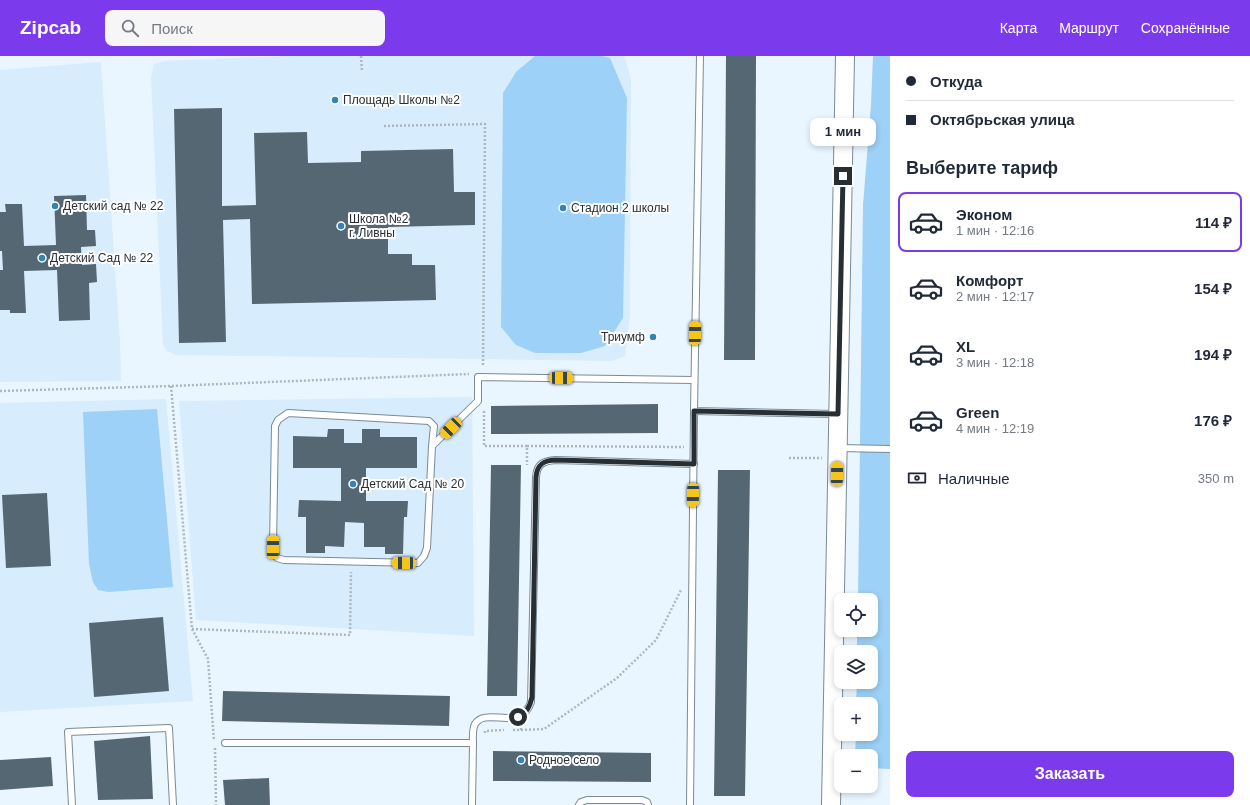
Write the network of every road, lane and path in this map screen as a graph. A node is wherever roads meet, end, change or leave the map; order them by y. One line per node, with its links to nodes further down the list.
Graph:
1 (361, 56): 4 (path)
2 (700, 56): 7 (lane)
3 (845, 56): 12 (street)
4 (362, 72)
5 (384, 126): 6 (path)
6 (483, 375): 7 (lane); 8 (path); 13 (lane)
7 (694, 380): 11 (lane)
8 (171, 386): 9 (path); 24 (path)
9 (0, 391)
10 (484, 408): 14 (path)
11 (694, 411): 12 (lane); 20 (lane)
12 (838, 414): 16 (street)
13 (432, 446): 22 (lane); 22 (lane)
14 (527, 446): 15 (path); 21 (path)
15 (684, 447)
16 (838, 448): 17 (lane); 37 (street)
17 (890, 449)
18 (789, 458): 19 (path)
19 (823, 458)
20 (694, 464): 25 (lane); 36 (lane)
21 (527, 470)
22 (351, 562): 24 (path)
23 (683, 586): 26 (path)
24 (192, 629): 32 (path)
25 (521, 716): 26 (path); 29 (lane)
26 (521, 730): 27 (path)
27 (485, 738)
28 (225, 743): 29 (lane)
29 (473, 743): 33 (lane)
30 (72, 805): 31 (lane)
31 (173, 805)
32 (216, 805)
33 (472, 805)
34 (579, 805): 35 (lane)
35 (648, 805)
36 (690, 805)
37 (831, 805)

